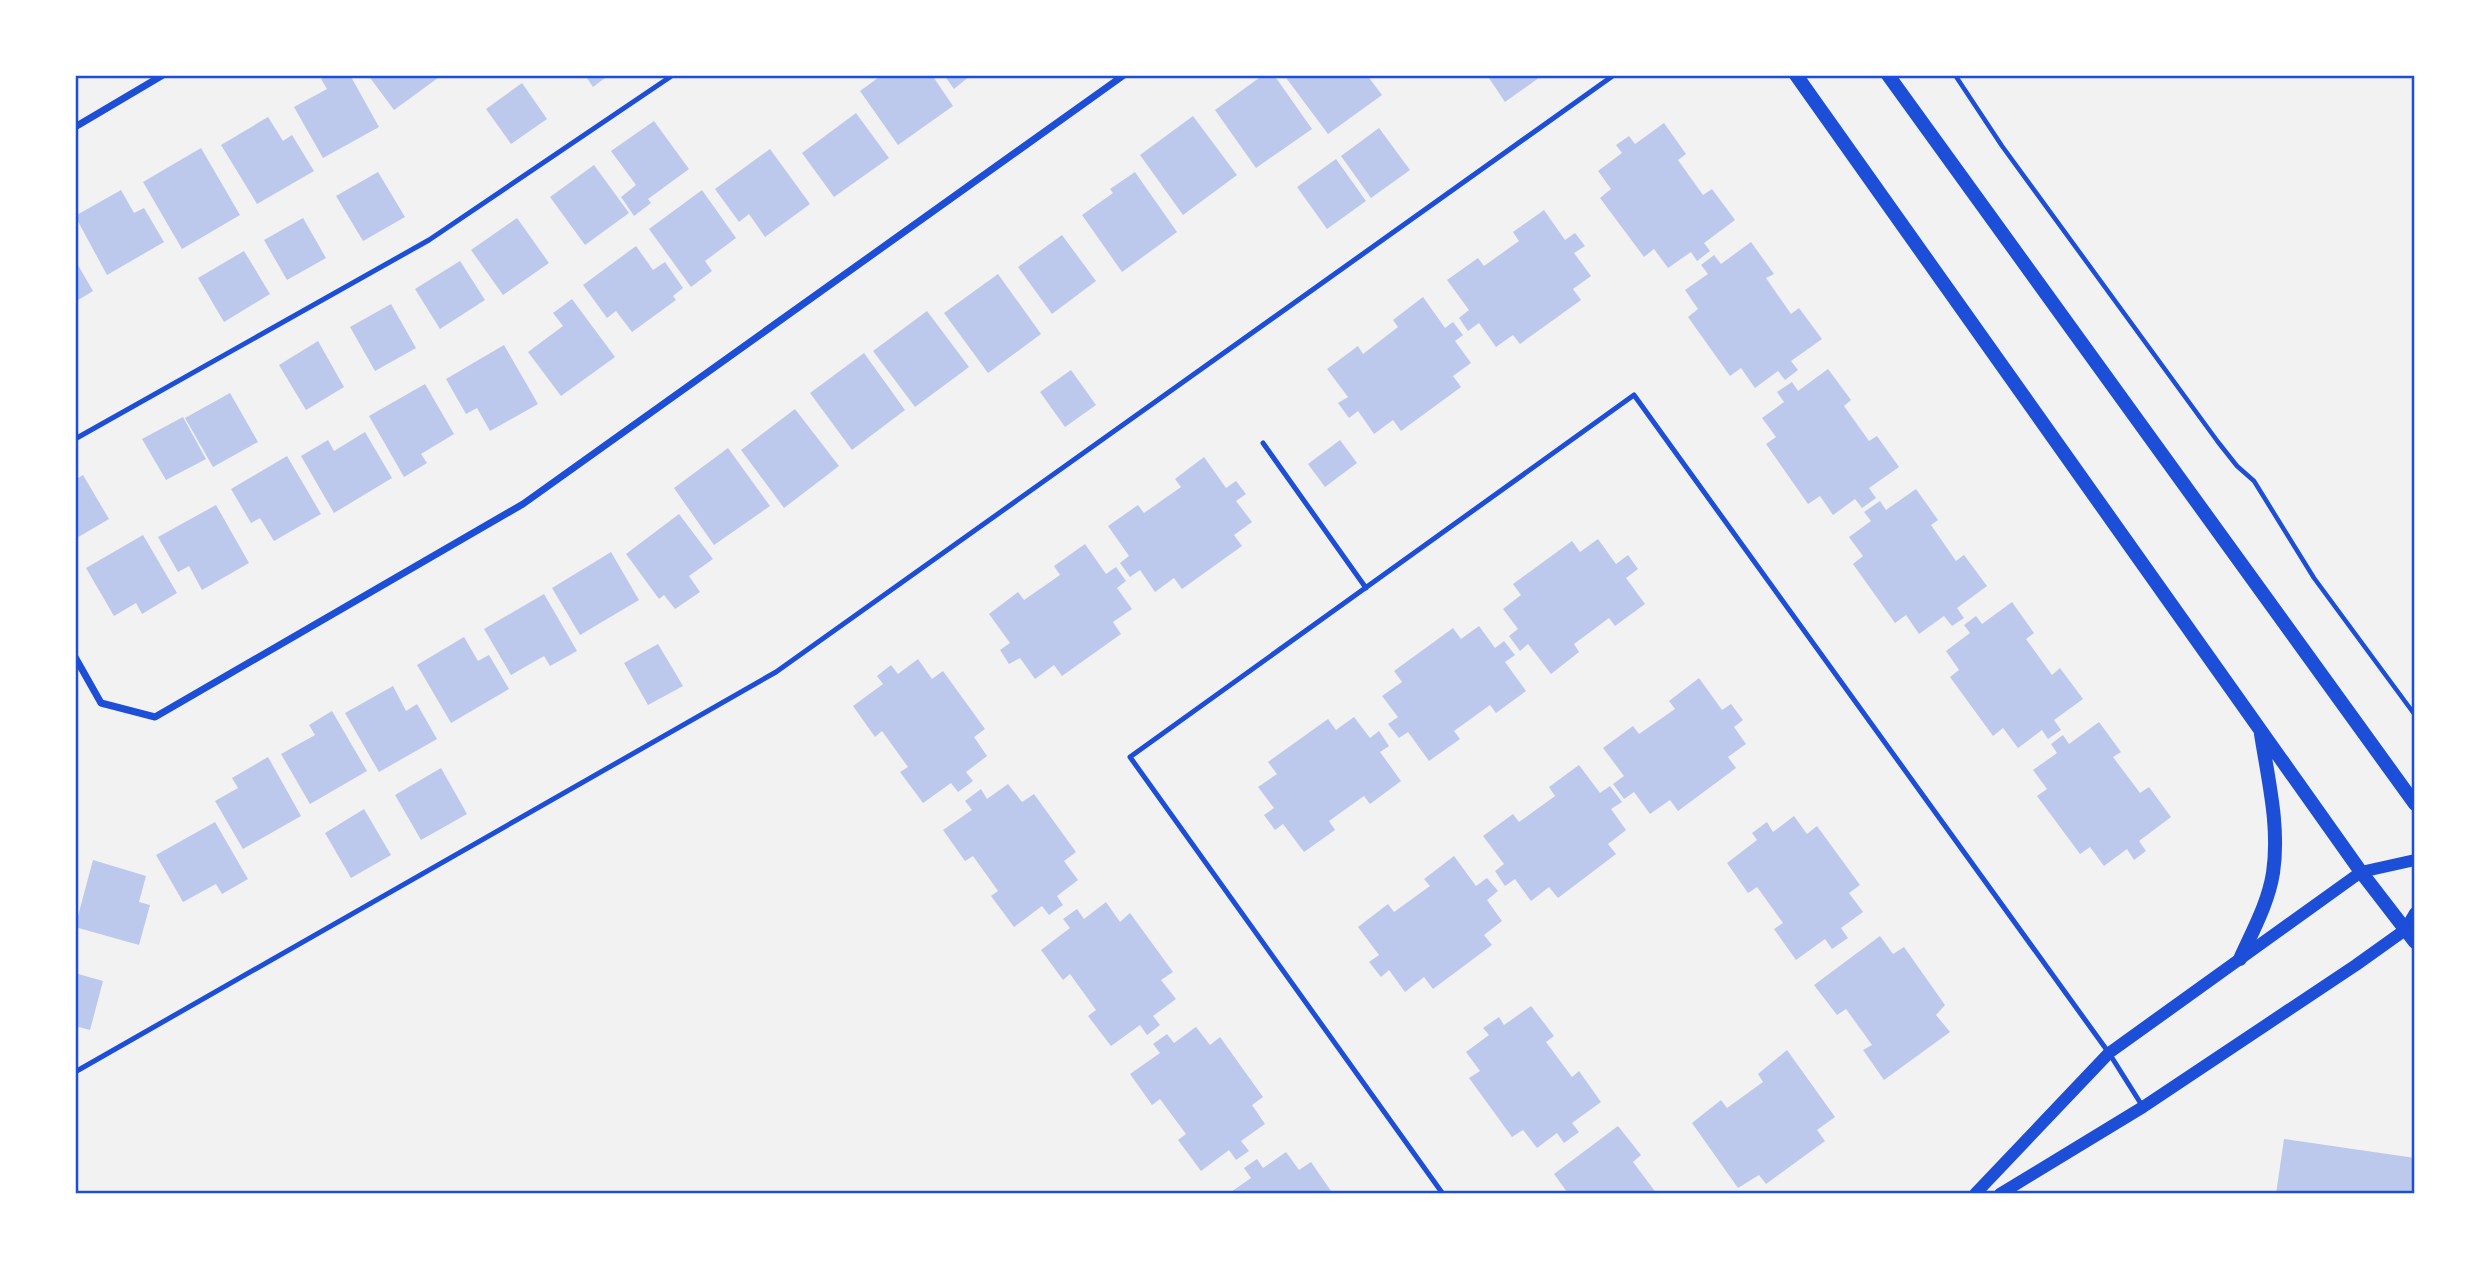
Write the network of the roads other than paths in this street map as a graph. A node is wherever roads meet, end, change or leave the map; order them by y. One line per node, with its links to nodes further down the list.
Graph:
1 (163, 75): 9 (street)
2 (673, 75): 10 (lane)
3 (1108, 75): 8 (street)
4 (1124, 75): 8 (street)
5 (1614, 75): 23 (lane)
6 (1796, 75): 14 (main road)
7 (1888, 75): 15 (main road)
8 (1113, 83): 13 (street)
9 (75, 127)
10 (75, 439)
11 (1263, 443): 12 (lane)
12 (1366, 588): 22 (lane); 25 (lane)
13 (75, 657)
14 (2260, 729): 17 (main road); 21 (main road)
15 (2415, 804)
16 (2415, 860): 17 (street)
17 (2361, 872): 19 (main road); 21 (street)
18 (2415, 913): 19 (street)
19 (2405, 930): 20 (main road); 24 (street)
20 (2415, 942)
21 (2239, 959): 22 (street)
22 (2109, 1053): 24 (lane); 26 (street)
23 (75, 1072)
24 (2143, 1107): 27 (street)
25 (1443, 1194)
26 (1975, 1194)
27 (2000, 1194)

